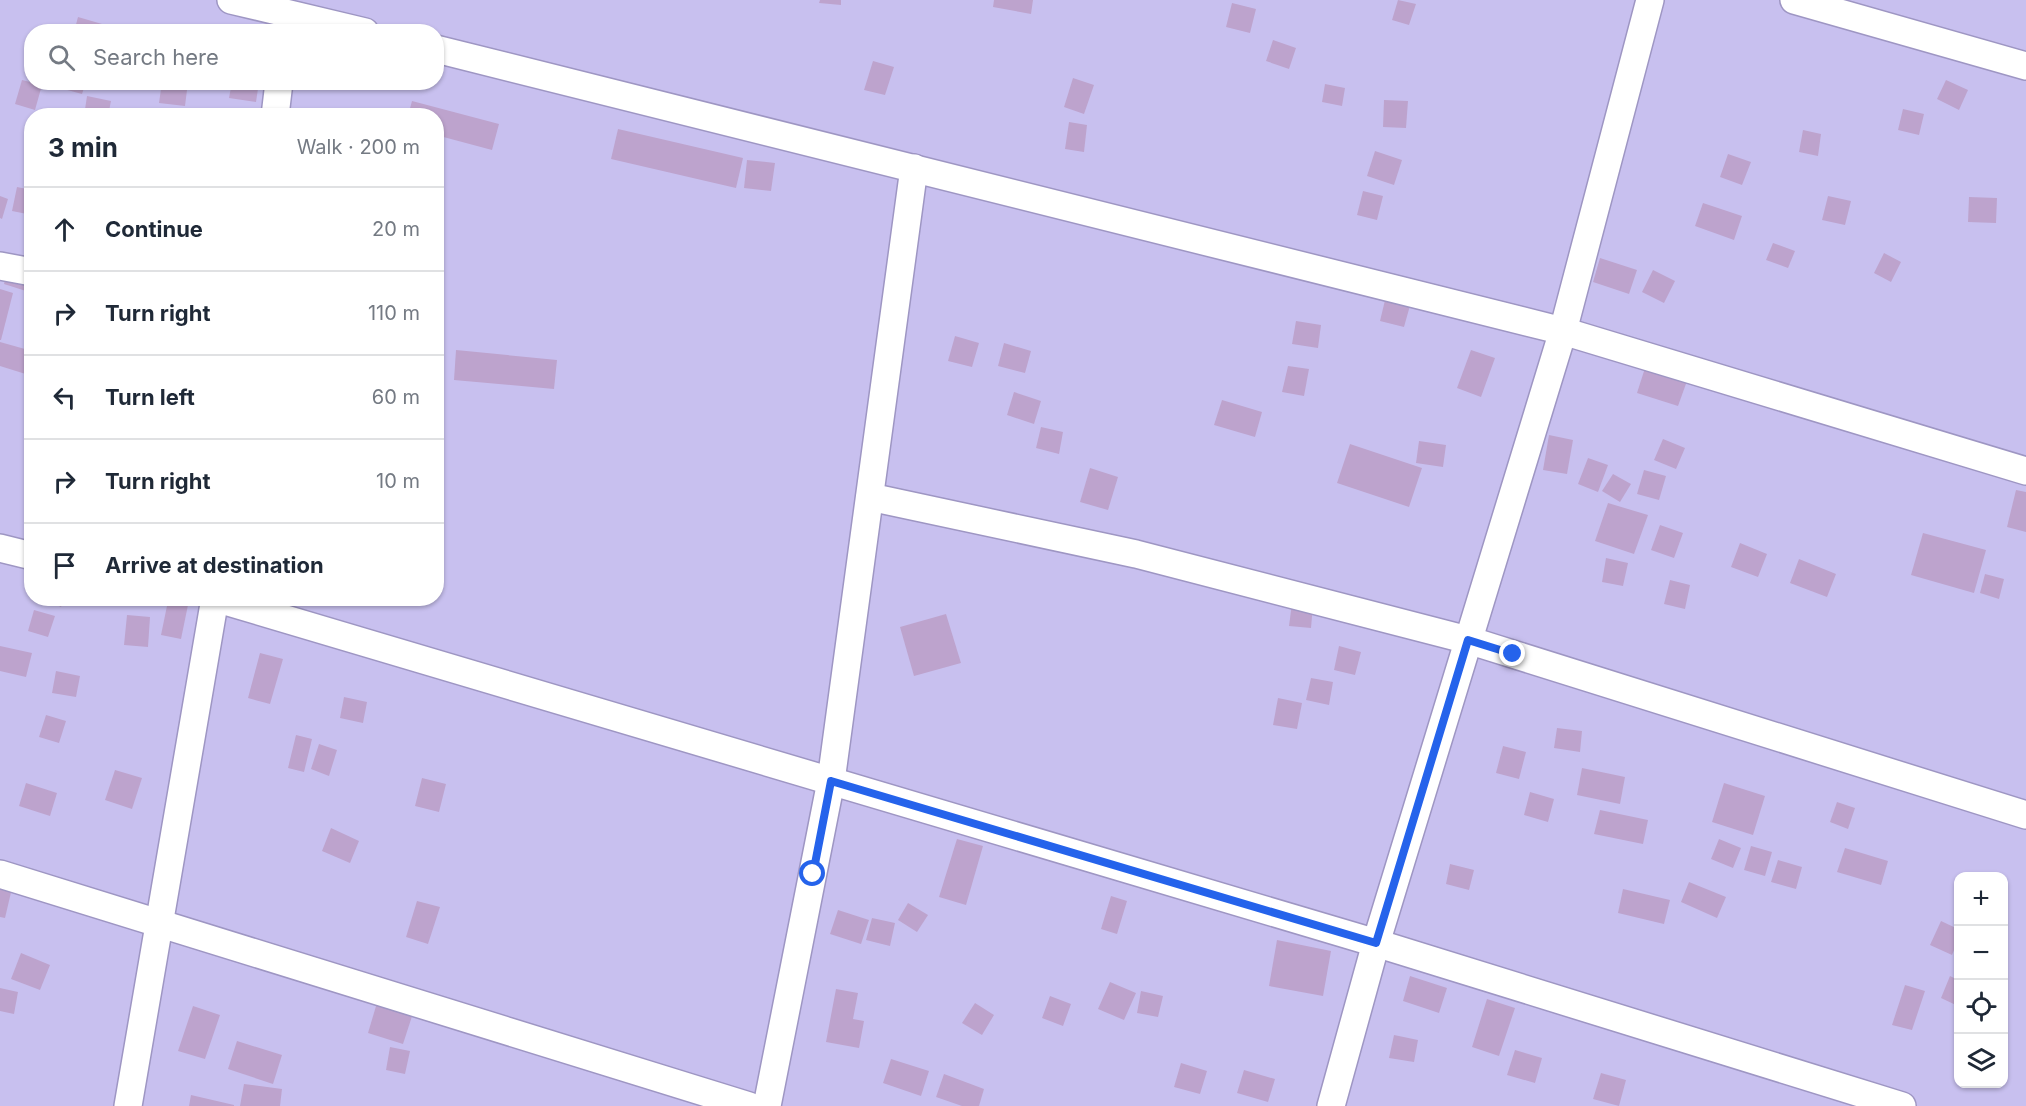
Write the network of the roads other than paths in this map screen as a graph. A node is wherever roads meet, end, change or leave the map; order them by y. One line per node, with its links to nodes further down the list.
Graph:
1 (231, 0): 4 (street)
2 (1650, 0): 13 (street)
3 (1794, 0): 7 (street)
4 (288, 15): 5 (street)
5 (329, 24)
6 (444, 51): 10 (street)
7 (2026, 66)
8 (278, 90): 9 (street)
9 (276, 108)
10 (914, 168): 13 (street); 15 (street)
11 (0, 266): 12 (street)
12 (24, 270)
13 (1563, 331): 14 (street); 20 (street)
14 (2026, 471)
15 (870, 497): 20 (street); 21 (street)
16 (0, 548): 17 (street)
17 (24, 554)
18 (214, 606): 24 (street)
19 (242, 606): 21 (street)
20 (1468, 640): 22 (street); 25 (street)
21 (831, 781): 25 (street); 28 (street)
22 (2026, 814)
23 (0, 874): 24 (street)
24 (159, 922): 26 (street); 27 (street)
25 (1376, 943): 29 (street); 30 (street)
26 (128, 1106)
27 (749, 1106)
28 (767, 1106)
29 (1331, 1106)
30 (1902, 1106)

